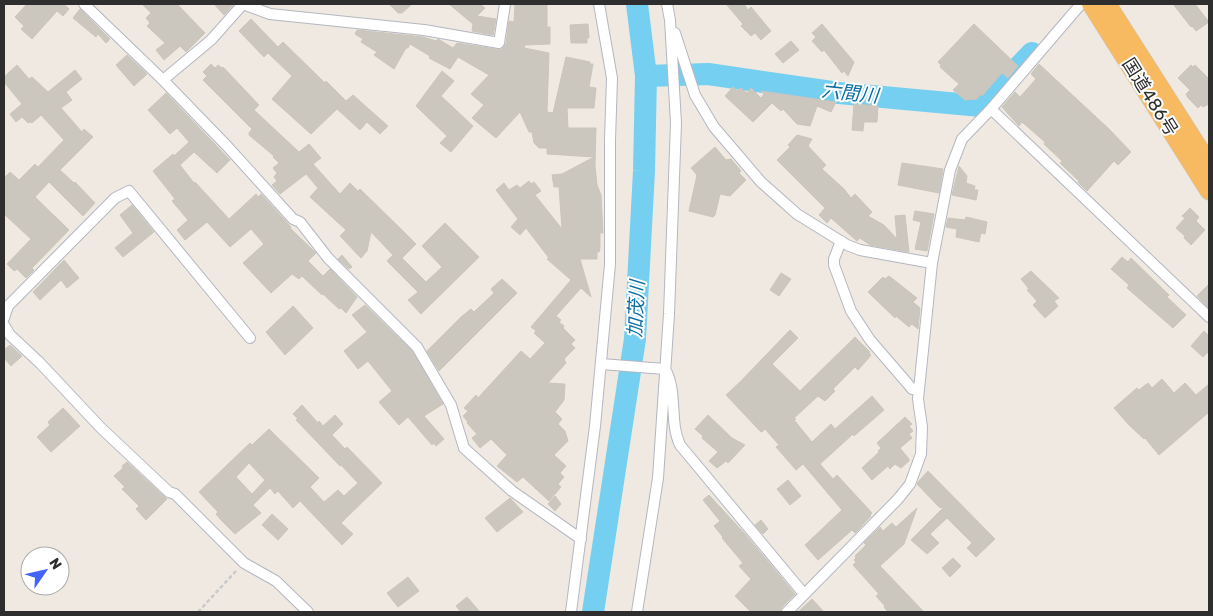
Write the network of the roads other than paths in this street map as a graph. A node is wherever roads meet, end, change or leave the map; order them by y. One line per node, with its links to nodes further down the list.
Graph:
1 (84, 4): 10 (street)
2 (243, 4): 3 (street); 10 (street)
3 (505, 4)
4 (600, 4): 20 (street)
5 (667, 4): 9 (street)
6 (1081, 4): 11 (street)
7 (1091, 4): 13 (highway, 国道486号)
8 (1107, 4): 12 (highway, 国道486号)
9 (670, 20): 14 (street); 21 (street)
10 (163, 80): 23 (street)
11 (991, 109): 15 (street); 16 (street)
12 (1209, 164)
13 (1209, 191)
14 (841, 241): 15 (street); 22 (street)
15 (932, 263): 22 (street)
16 (1209, 317)
17 (4, 318): 19 (street)
18 (4, 325): 25 (street)
19 (250, 338)
20 (601, 364): 21 (street); 23 (street)
21 (665, 369): 24 (street); 27 (street)
22 (919, 388): 24 (street)
23 (581, 539): 26 (street)
24 (804, 594): 28 (street)
25 (308, 612)
26 (571, 612)
27 (637, 612)
28 (788, 612)

